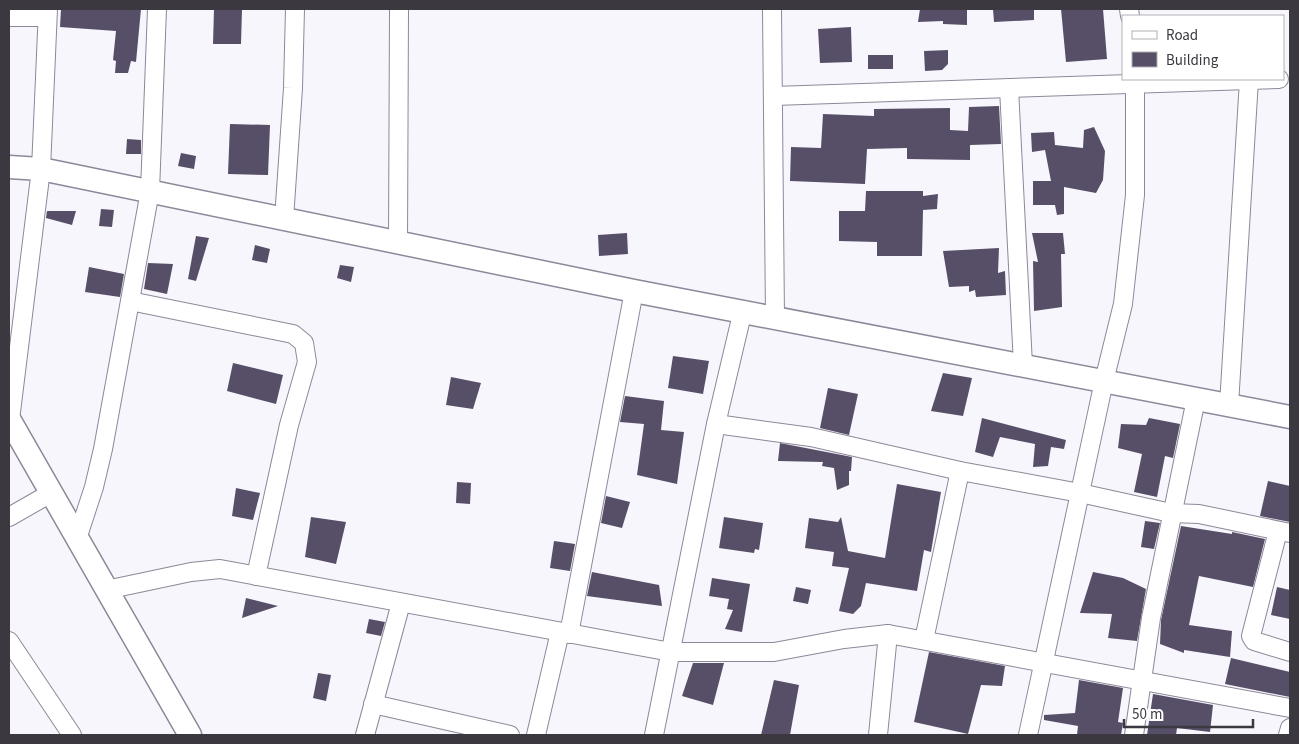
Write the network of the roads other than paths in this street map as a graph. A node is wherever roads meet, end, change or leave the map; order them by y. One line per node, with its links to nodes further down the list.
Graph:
1 (157, 9): 13 (street)
2 (295, 9): 14 (street)
3 (399, 9): 15 (street)
4 (772, 9): 10 (street)
5 (48, 13): 6 (street); 12 (street)
6 (9, 17)
7 (1249, 80): 8 (street); 23 (street)
8 (1135, 81): 9 (street); 21 (street)
9 (1009, 88): 10 (street); 20 (street)
10 (774, 96): 19 (street)
11 (9, 166): 12 (street)
12 (41, 169): 13 (street); 25 (street)
13 (150, 191): 14 (street); 17 (street)
14 (284, 219): 15 (street)
15 (398, 242): 16 (street)
16 (634, 291): 18 (street); 37 (street)
17 (130, 301): 33 (street); 34 (street)
18 (743, 310): 19 (street); 26 (street)
19 (776, 318): 20 (street)
20 (1023, 365): 21 (street)
21 (1104, 381): 22 (street); 29 (street)
22 (1196, 399): 23 (street); 30 (street)
23 (1229, 405): 24 (street)
24 (1290, 418)
25 (9, 419): 28 (street)
26 (716, 424): 27 (street); 41 (street)
27 (960, 470): 29 (street); 39 (street)
28 (51, 492): 31 (street); 33 (street)
29 (1080, 493): 30 (street); 43 (street)
30 (1171, 513): 32 (street); 44 (street)
31 (9, 517)
32 (1284, 532): 42 (street)
33 (77, 539): 35 (street)
34 (256, 576): 35 (street); 36 (street)
35 (106, 590): 49 (street)
36 (401, 603): 37 (street); 45 (street)
37 (564, 633): 41 (street); 52 (street)
38 (888, 634): 39 (street); 41 (street); 54 (street)
39 (924, 640): 43 (street)
40 (9, 641): 48 (street)
41 (671, 652): 53 (street)
42 (1290, 652)
43 (1044, 661): 44 (street); 55 (street)
44 (1141, 680): 46 (street); 56 (street)
45 (373, 704): 50 (street); 51 (street)
46 (1290, 708)
47 (1290, 728): 57 (street)
48 (72, 735)
49 (190, 735)
50 (365, 735)
51 (510, 735)
52 (536, 735)
53 (654, 735)
54 (878, 735)
55 (1028, 735)
56 (1134, 735)
57 (1288, 735)

